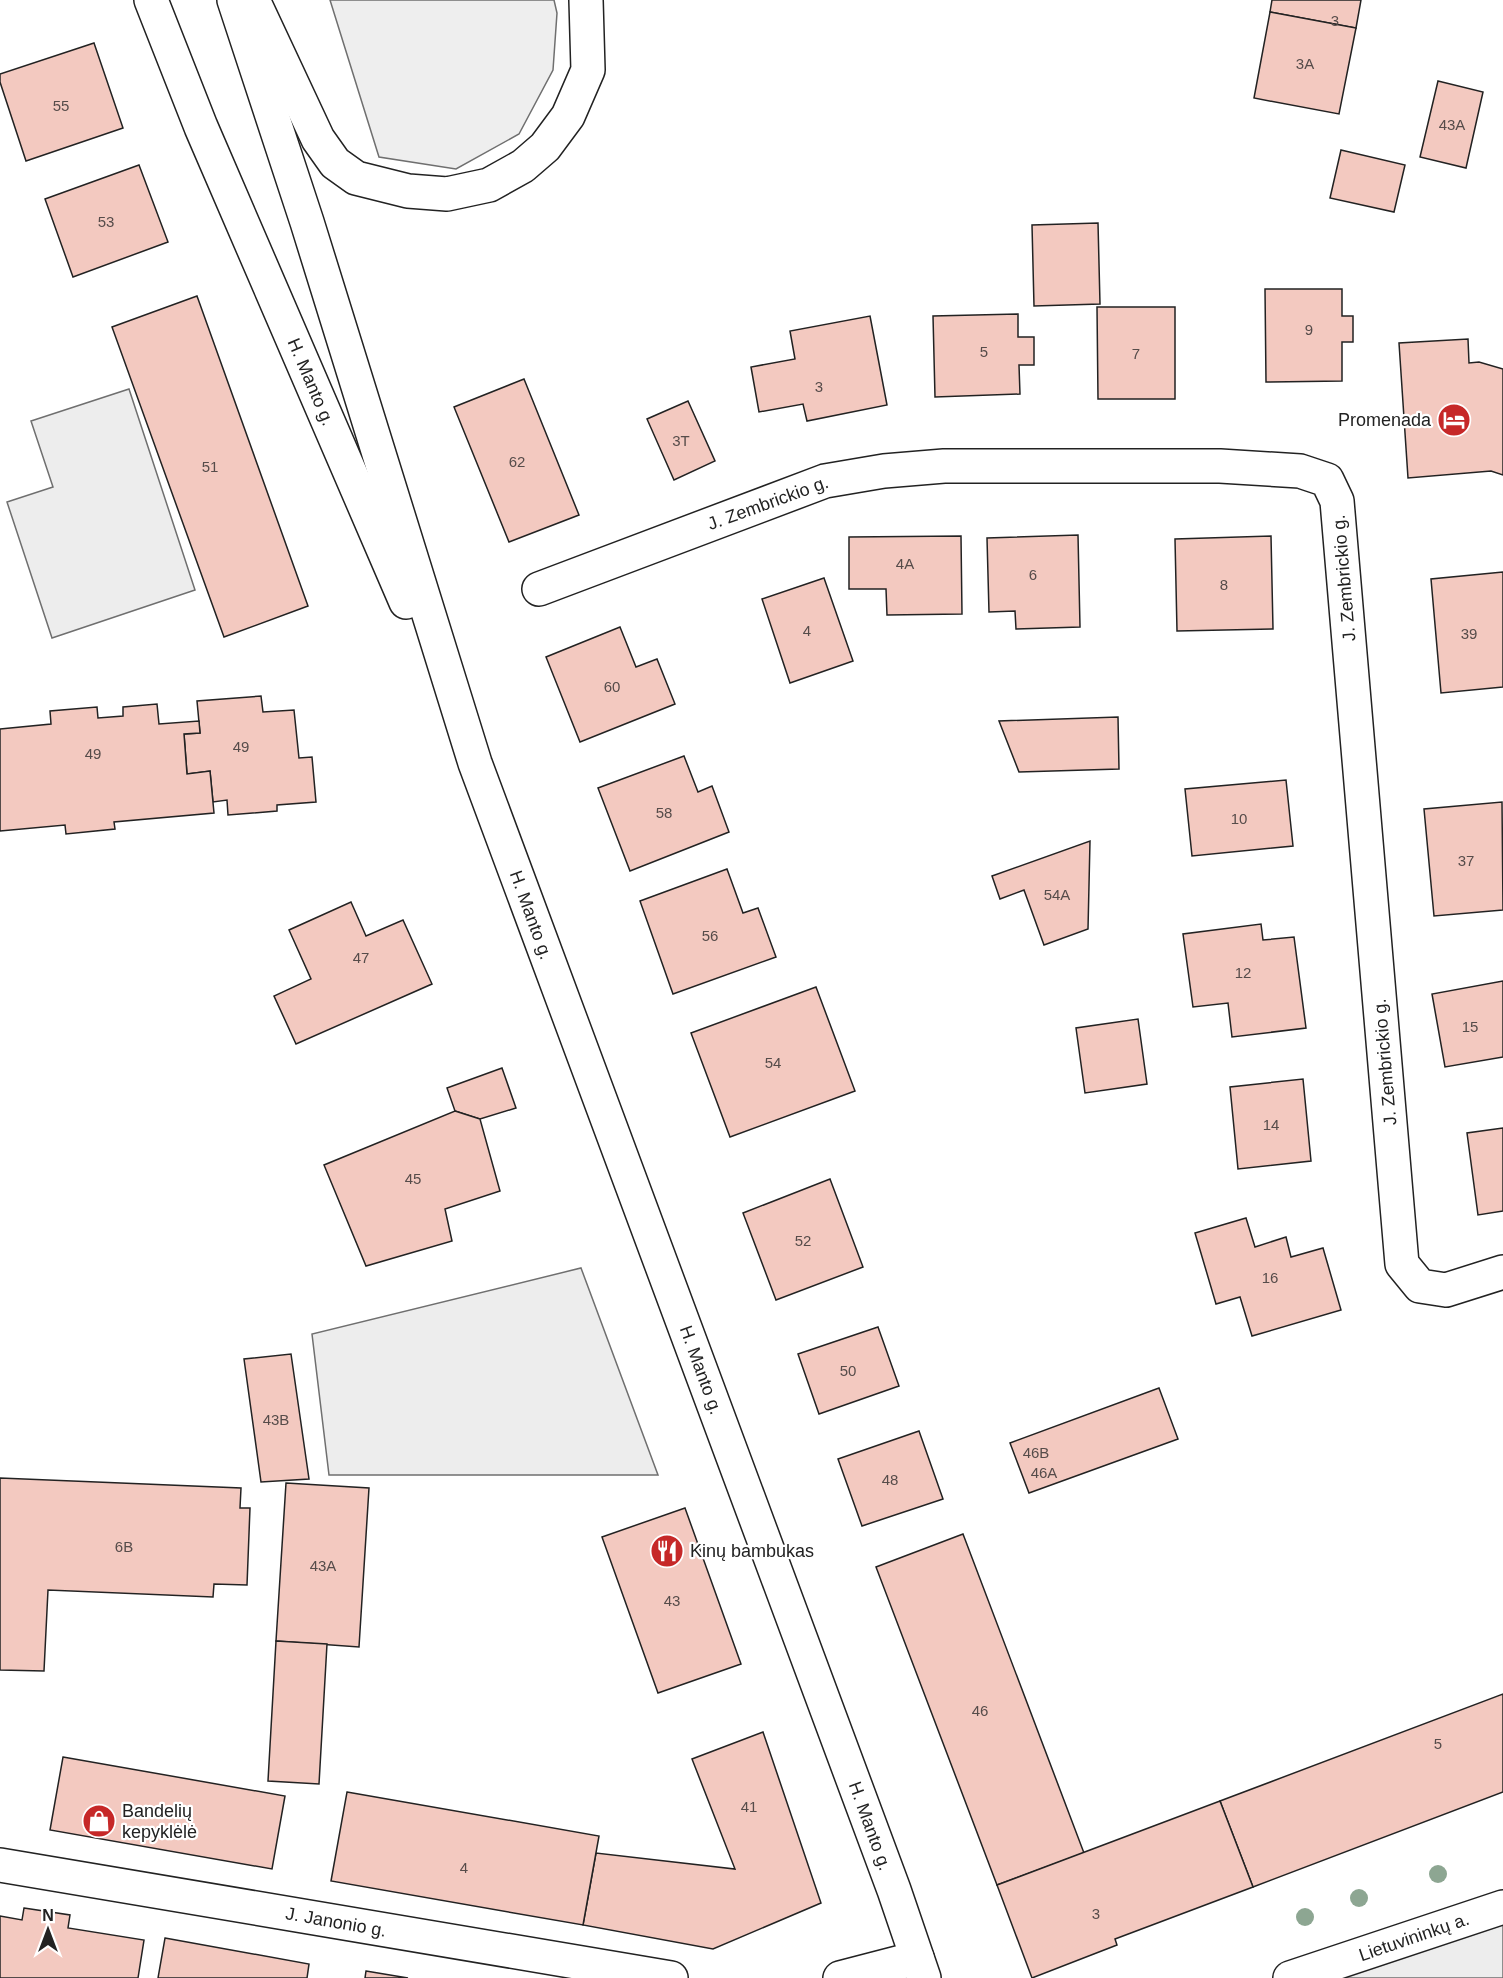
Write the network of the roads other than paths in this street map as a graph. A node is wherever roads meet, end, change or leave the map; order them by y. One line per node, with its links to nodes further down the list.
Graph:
1 (151, 0): 6 (main road, H. Manto g.)
2 (234, 0): 6 (main road, H. Manto g.)
3 (253, 0): 4 (main road)
4 (586, 0)
5 (539, 589): 7 (main road, J. Zembrickio g.)
6 (475, 763): 10 (main road, H. Manto g.)
7 (1503, 1272)
8 (0, 1865): 11 (main road, J. Janonio g.)
9 (1503, 1907): 13 (main road, Lietuvininkų a.)
10 (921, 1968): 12 (main road)
11 (671, 1978)
12 (840, 1978)
13 (1290, 1978)

